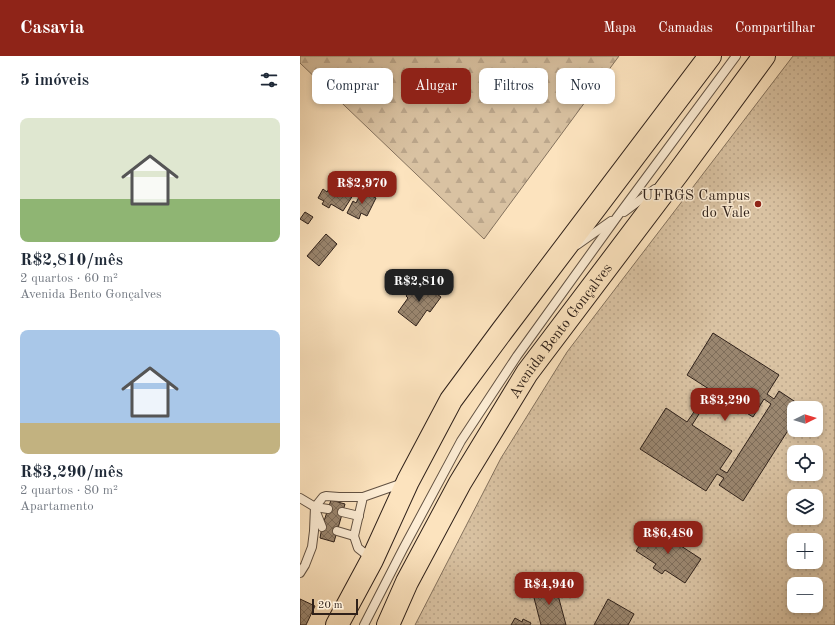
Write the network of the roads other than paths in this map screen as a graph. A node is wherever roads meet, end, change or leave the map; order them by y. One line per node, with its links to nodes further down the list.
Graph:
1 (710, 56): 6 (main road)
2 (736, 56): 5 (lane)
3 (764, 56): 4 (main road, Avenida Bento Gonçalves)
4 (678, 173): 5 (lane); 21 (main road, Avenida Bento Gonçalves)
5 (617, 217): 6 (lane); 20 (lane)
6 (555, 261): 7 (main road)
7 (408, 481): 8 (lane); 17 (main road)
8 (363, 497): 10 (lane); 13 (lane)
9 (300, 498): 10 (lane)
10 (315, 507): 11 (lane); 14 (lane); 18 (lane)
11 (328, 509)
12 (342, 512): 13 (lane)
13 (359, 516): 16 (lane)
14 (322, 527)
15 (337, 531): 16 (lane)
16 (354, 536): 17 (lane)
17 (372, 560): 19 (main road)
18 (300, 573)
19 (337, 625)
20 (364, 625)
21 (388, 625)

